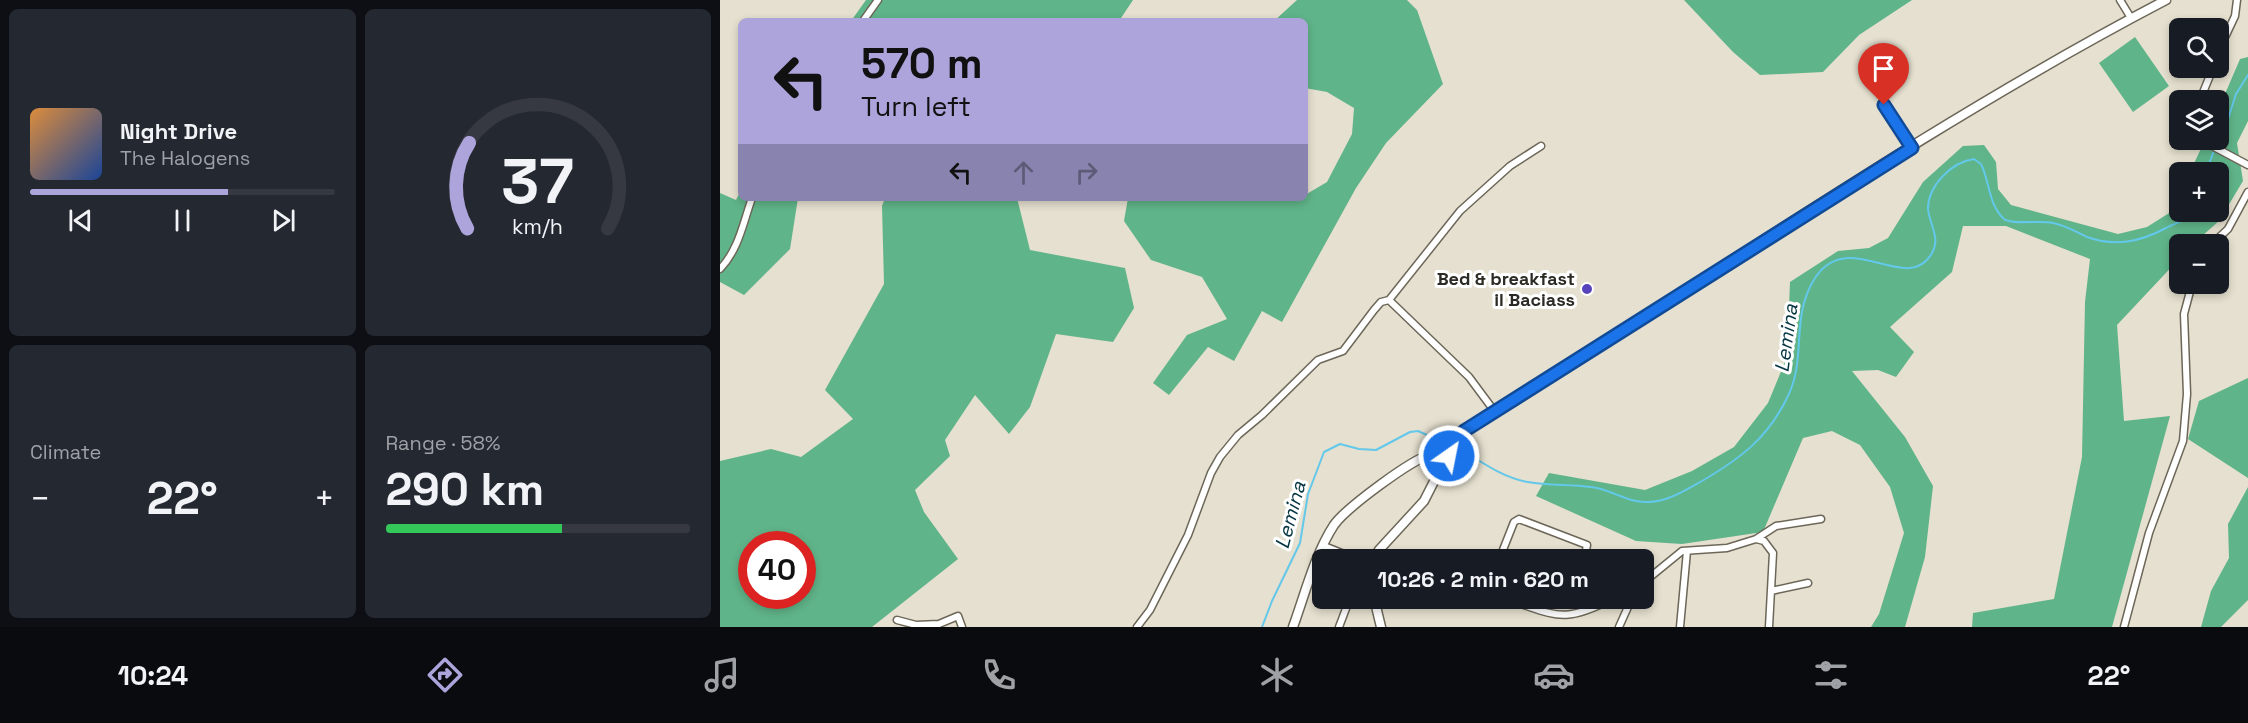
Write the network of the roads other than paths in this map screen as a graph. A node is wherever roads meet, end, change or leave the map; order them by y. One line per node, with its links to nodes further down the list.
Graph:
1 (878, 0): 5 (street)
2 (2120, 0): 6 (street)
3 (2166, 0): 6 (street)
4 (2237, 0): 7 (street)
5 (864, 18)
6 (2132, 18): 10 (street)
7 (2229, 29)
8 (1884, 105): 10 (street)
9 (1541, 146): 18 (street)
10 (1912, 148): 19 (street)
11 (2218, 150): 12 (street)
12 (2248, 165)
13 (2248, 192): 15 (street)
14 (751, 201): 16 (street)
15 (2223, 234)
16 (720, 269)
17 (2189, 294): 46 (street)
18 (1389, 300): 19 (street); 39 (street)
19 (1495, 412): 20 (street)
20 (1446, 446): 23 (street); 25 (street)
21 (1821, 519): 22 (street)
22 (1756, 539): 28 (street); 31 (street)
23 (1324, 546): 24 (street); 40 (street)
24 (1332, 549)
25 (1378, 549)
26 (1503, 549): 27 (street)
27 (1586, 549)
28 (1687, 551): 29 (street); 44 (street)
29 (1654, 574)
30 (1808, 583): 31 (street)
31 (1771, 591): 45 (street)
32 (1346, 609): 41 (street)
33 (1377, 609): 42 (street)
34 (1536, 609): 35 (street)
35 (1592, 609)
36 (1627, 609): 43 (street)
37 (897, 620): 38 (street)
38 (962, 627)
39 (1137, 627)
40 (1293, 627)
41 (1339, 627)
42 (1381, 627)
43 (1619, 627)
44 (1680, 627)
45 (1769, 627)
46 (2124, 627)

